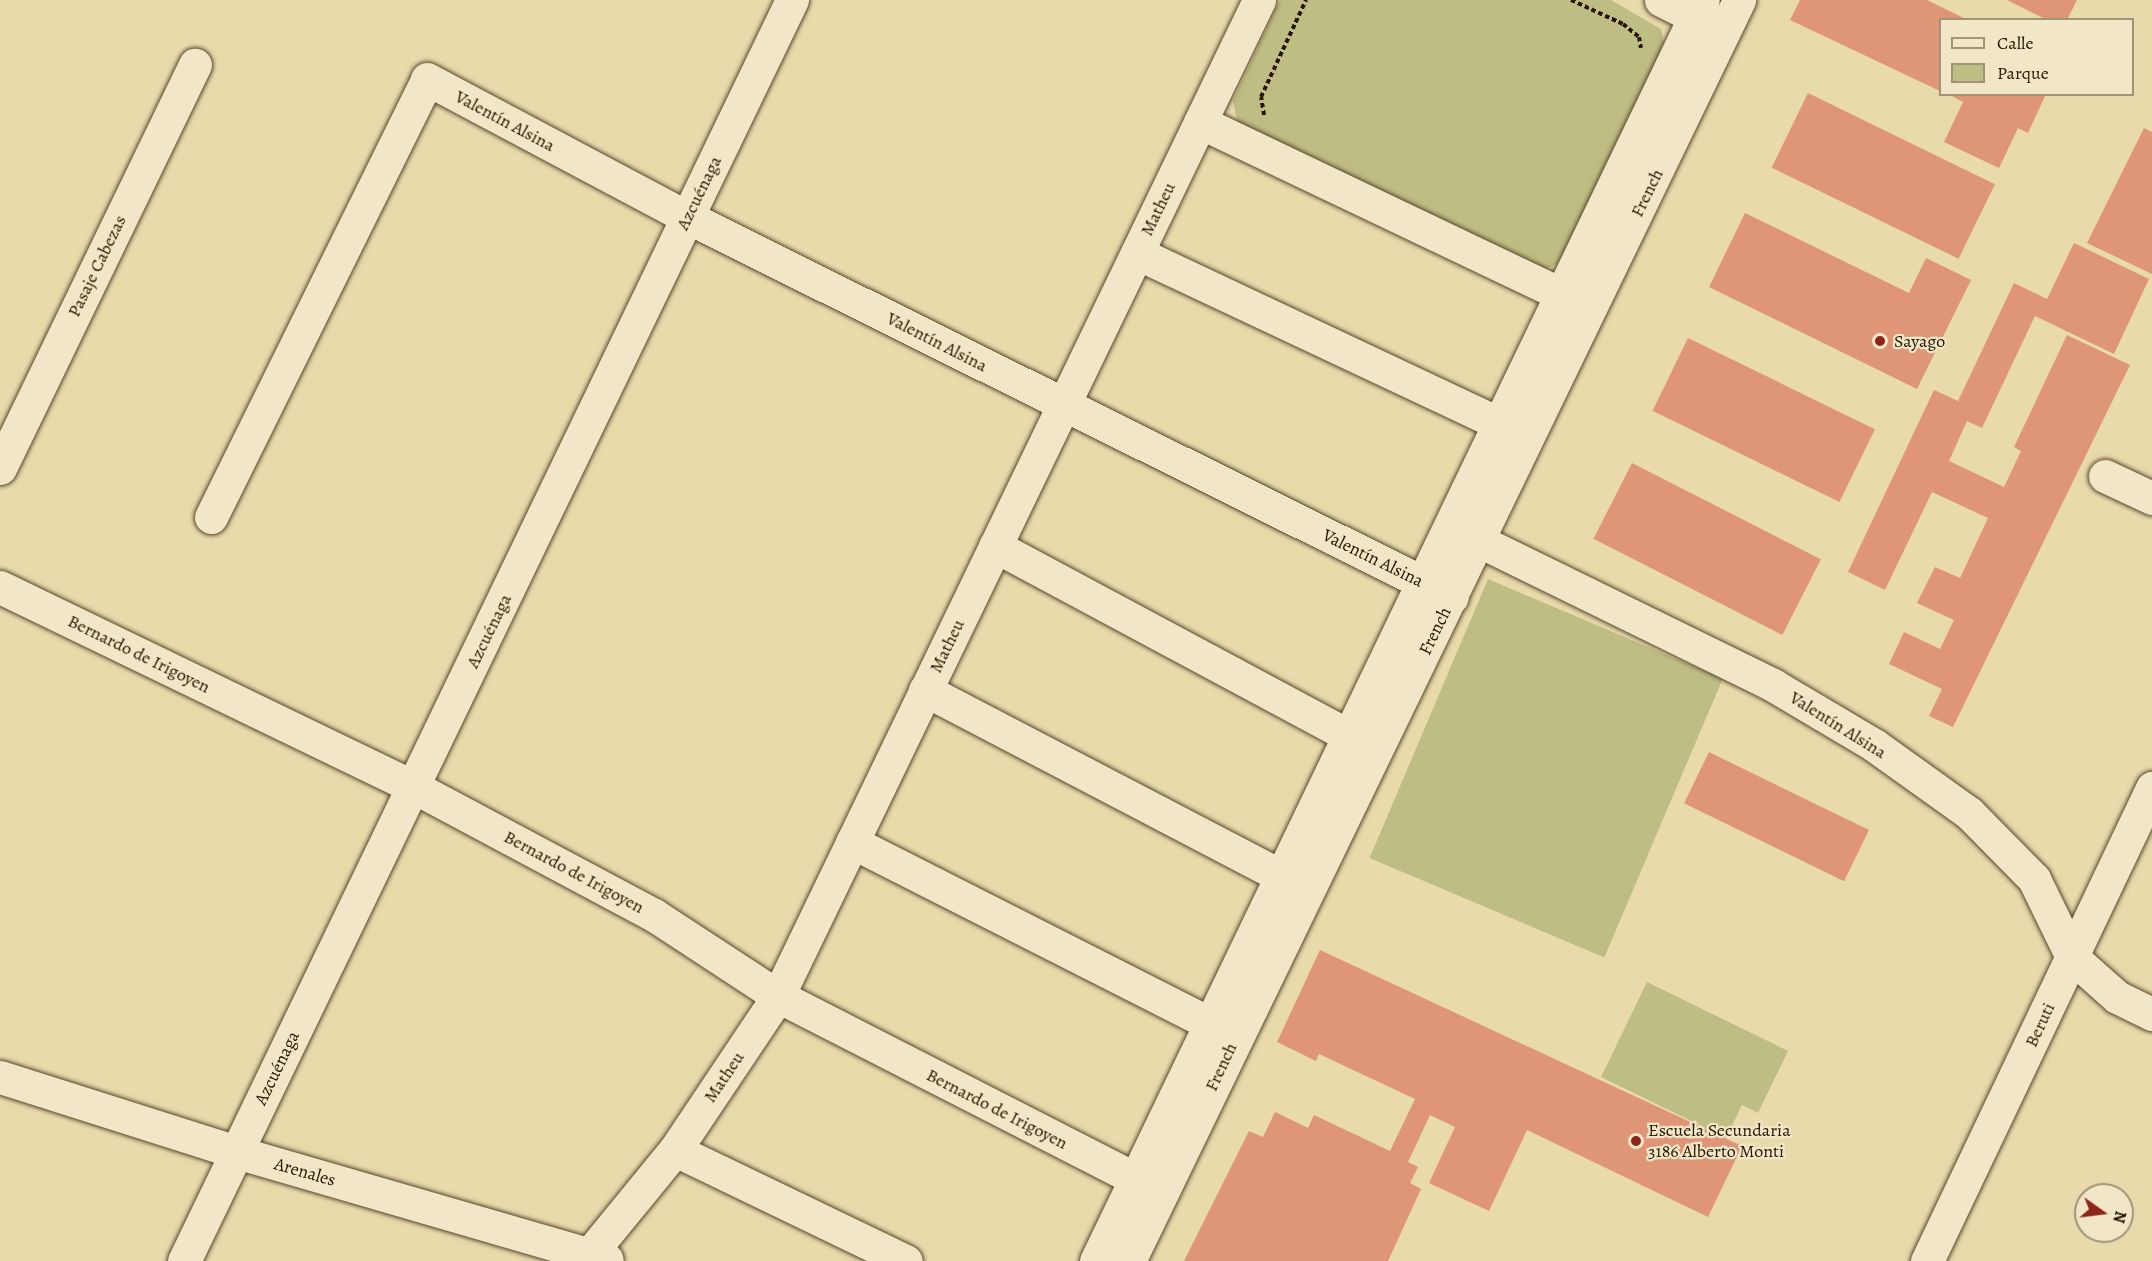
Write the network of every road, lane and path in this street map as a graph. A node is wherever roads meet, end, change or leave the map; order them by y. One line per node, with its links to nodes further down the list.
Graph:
1 (792, 0): 13 (street, Azcuénaga)
2 (1259, 0): 11 (street, Matheu)
3 (1306, 0): 12 (path)
4 (1571, 0): 9 (path)
5 (1661, 0): 7 (street)
6 (1739, 0): 8 (street, French)
7 (1699, 8): 8 (street); 15 (street, French)
8 (1724, 31): 23 (street, French)
9 (1644, 58)
10 (195, 65): 18 (street, Pasaje Cabezas)
11 (1200, 122): 14 (street, Matheu); 15 (street)
12 (1270, 123)
13 (687, 217): 16 (street, Valentín Alsina); 21 (street, Valentín Alsina); 30 (street, Azcuénaga)
14 (1137, 253): 16 (street, Matheu); 17 (street)
15 (1561, 294): 17 (street, French)
16 (1063, 405): 24 (street, Matheu); 25 (street, Valentín Alsina)
17 (1499, 423): 22 (street, French)
18 (0, 468)
19 (2105, 476): 20 (street)
20 (2152, 498)
21 (211, 517)
22 (1450, 526): 23 (street, Valentín Alsina); 25 (street, French)
23 (1480, 541): 27 (street, French); 34 (street, Valentín Alsina)
24 (995, 546): 28 (street, Matheu); 29 (street)
25 (1422, 582): 27 (street, Valentín Alsina); 29 (street, French)
26 (0, 587): 30 (street, Bernardo de Irigoyen)
27 (1452, 597): 37 (street, French)
28 (925, 690): 32 (street, Matheu); 33 (street)
29 (1348, 735): 33 (street, French)
30 (414, 786): 35 (street, Bernardo de Irigoyen); 40 (street, Azcuénaga)
31 (2152, 788): 34 (street, Beruti)
32 (852, 842): 35 (street, Matheu); 37 (street)
33 (1281, 876): 37 (street, French)
34 (2072, 957): 36 (street, Valentín Alsina); 47 (street, Beruti)
35 (778, 996): 39 (street, Matheu); 41 (street, Bernardo de Irigoyen)
36 (2152, 1014)
37 (1223, 1030): 41 (street, French); 46 (street, French)
38 (0, 1077): 40 (street, Arenales)
39 (675, 1150): 42 (street, Matheu); 44 (street)
40 (236, 1152): 42 (street, Arenales); 43 (street, Azcuénaga)
41 (1135, 1179): 45 (street, French)
42 (594, 1259)
43 (184, 1261)
44 (906, 1261)
45 (1096, 1261)
46 (1129, 1261)
47 (1927, 1261)

